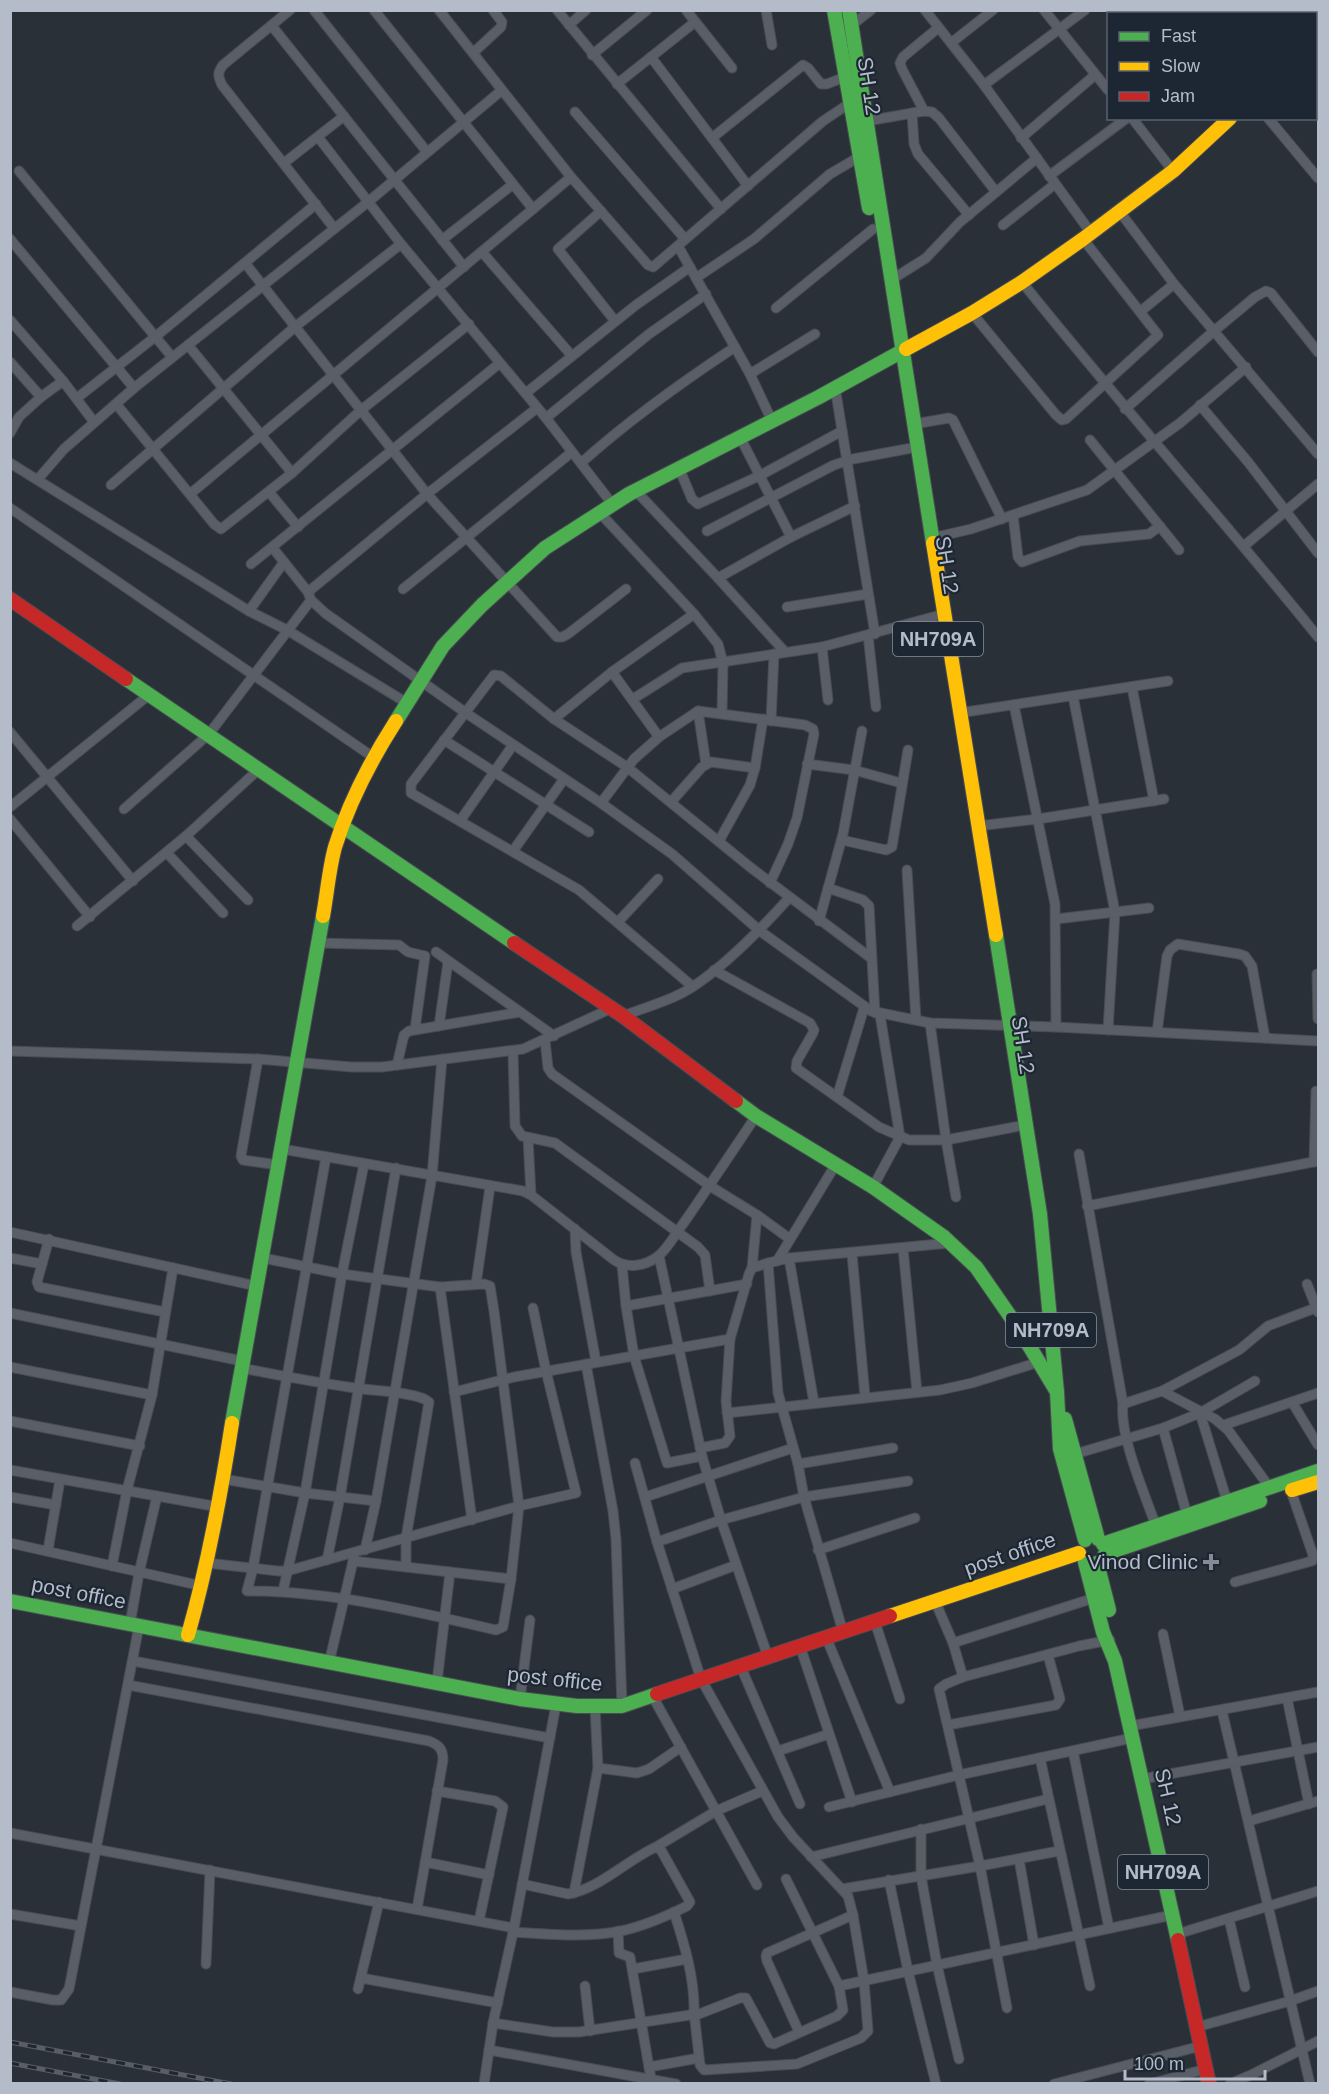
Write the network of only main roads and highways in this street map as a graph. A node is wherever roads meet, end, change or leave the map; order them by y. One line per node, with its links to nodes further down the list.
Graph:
1 (834, 10): 4 (main road, SH 12 / NH709A)
2 (849, 10): 4 (main road, SH 12 / NH709A)
3 (1228, 120): 4 (main road)
4 (898, 353): 5 (main road, SH 12 / NH709A); 5 (main road, SH 12 / NH709A); 8 (main road)
5 (913, 448): 7 (main road, SH 12 / NH709A); 7 (main road, SH 12 / NH709A)
6 (10, 599): 8 (main road)
7 (939, 616): 9 (main road, SH 12 / NH709A); 9 (main road, SH 12 / NH709A)
8 (343, 828): 10 (main road); 15 (main road)
9 (1004, 1025): 10 (main road, SH 12 / NH709A)
10 (1058, 1392): 13 (main road, SH 12 / NH709A); 13 (main road, SH 12 / NH709A)
11 (1318, 1471): 13 (main road)
12 (1318, 1482): 13 (main road)
13 (1093, 1551): 15 (main road, post office); 16 (main road, SH 12 / NH709A); 16 (main road, SH 12 / NH709A)
14 (10, 1601): 15 (main road, post office)
15 (188, 1635)
16 (1110, 1640): 17 (main road, SH 12 / NH709A)
17 (1209, 2084)

